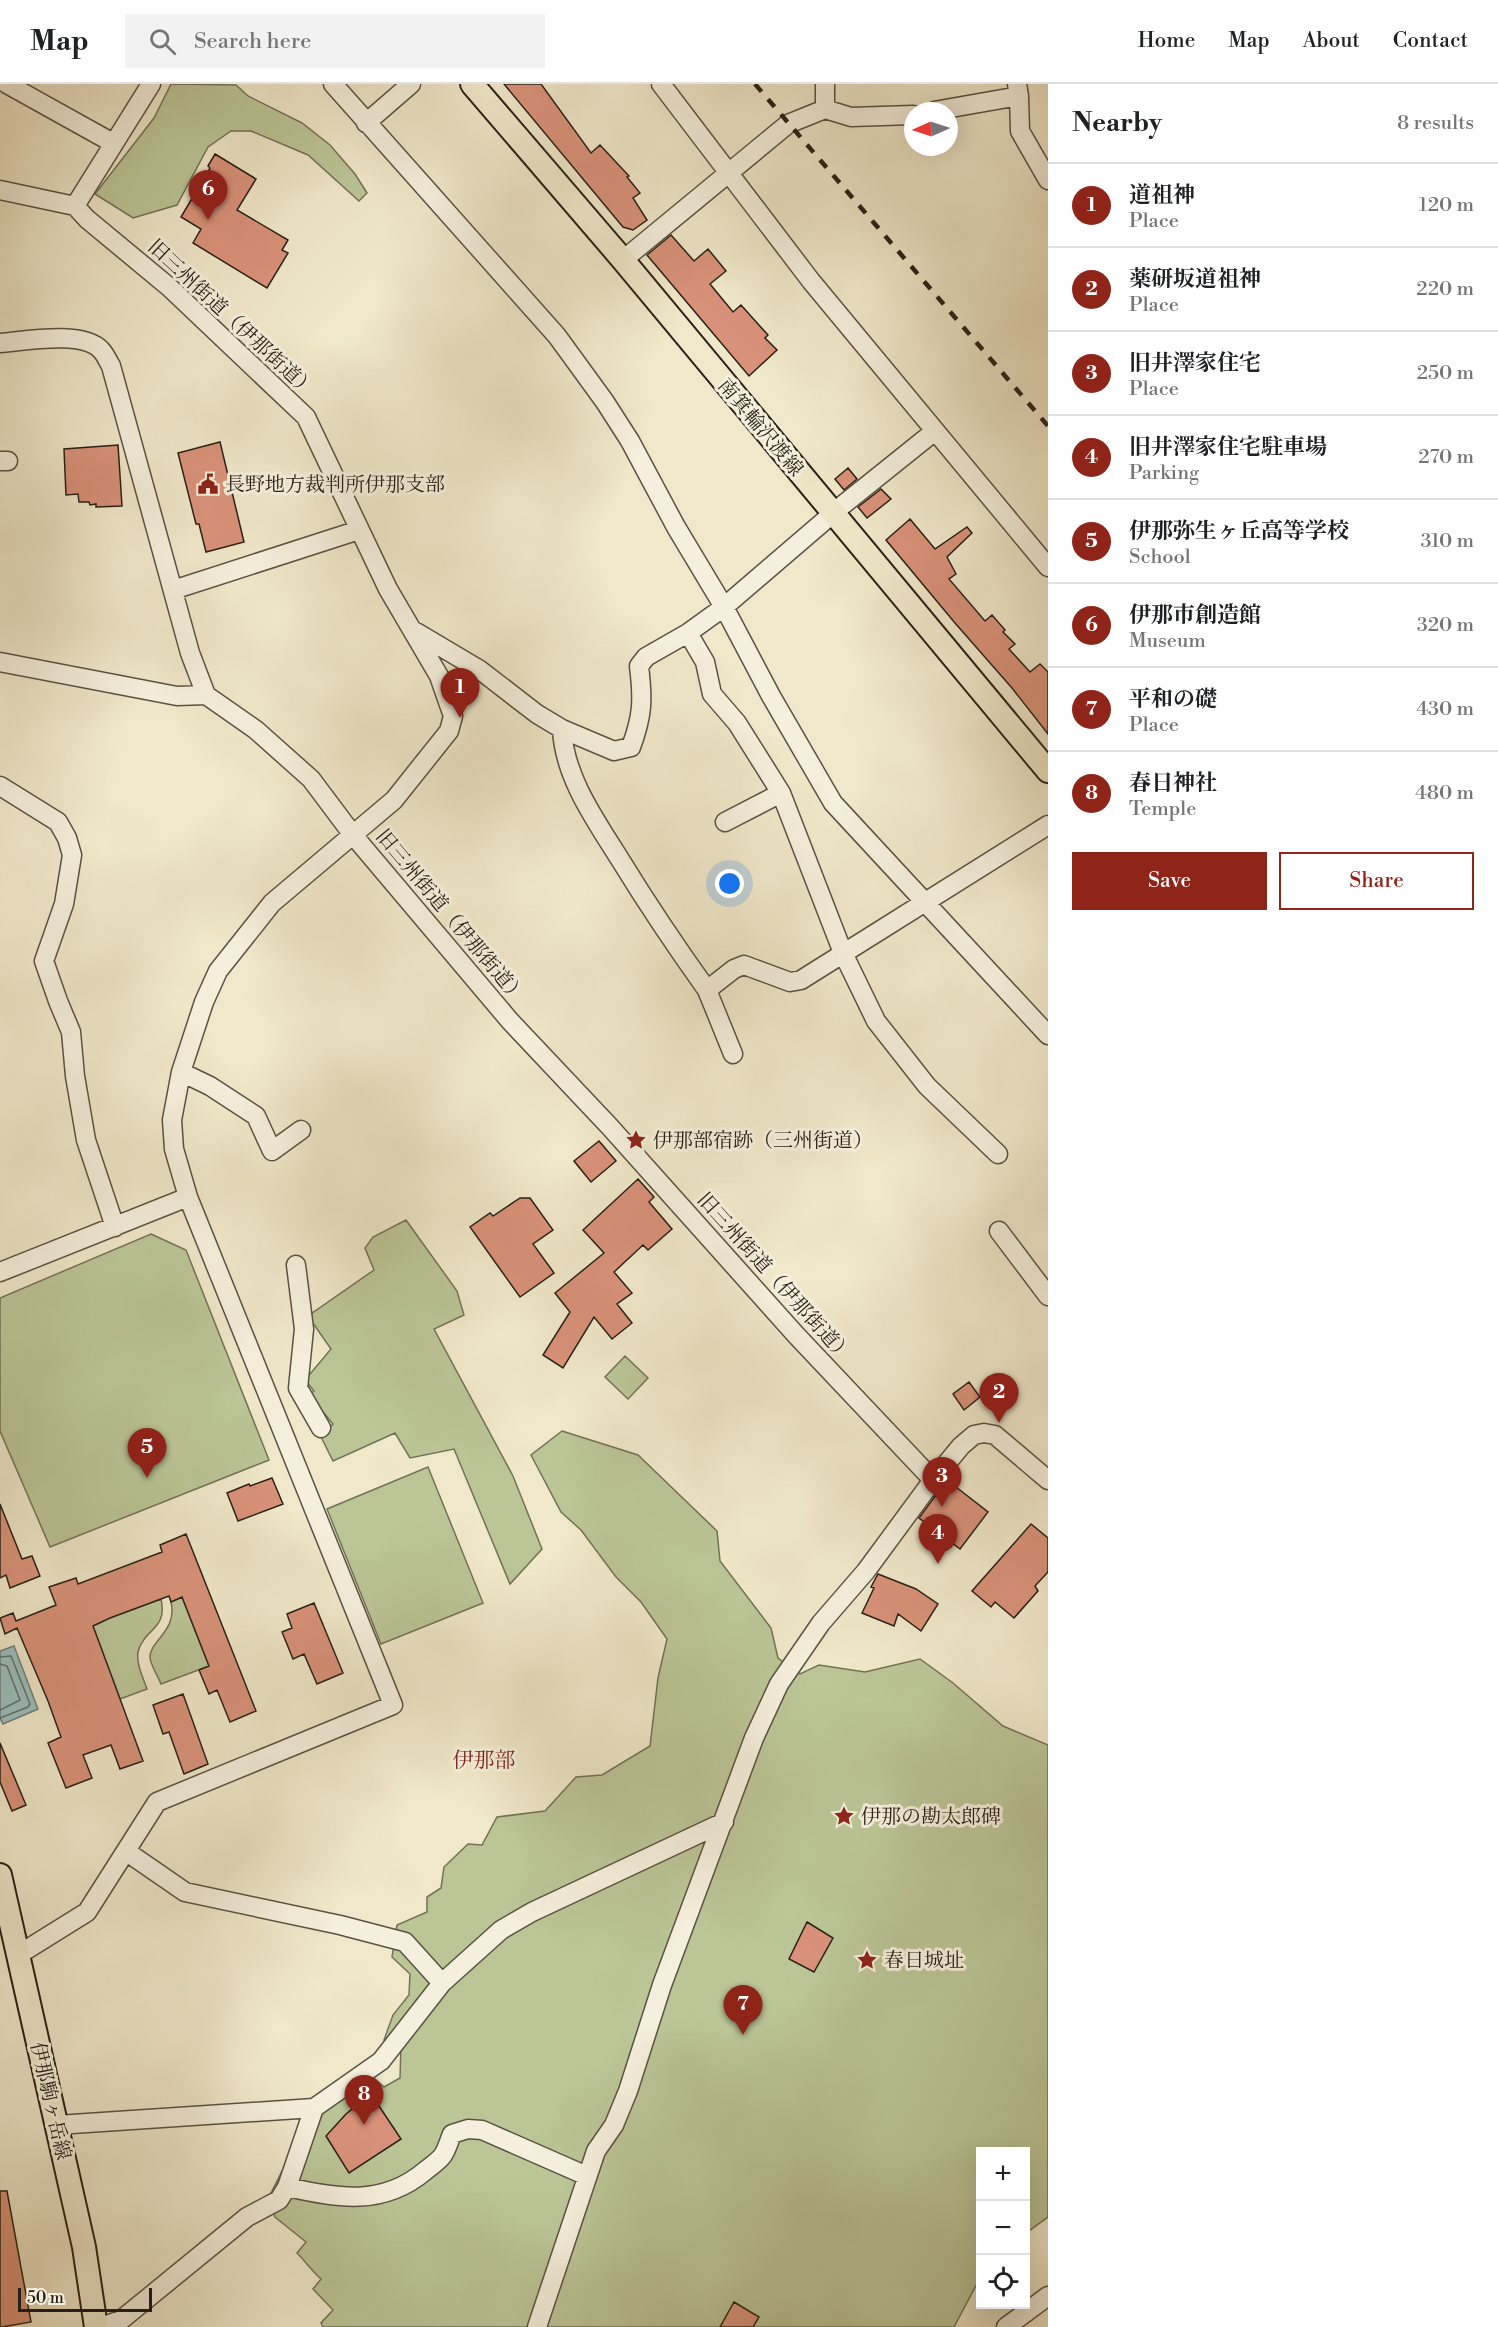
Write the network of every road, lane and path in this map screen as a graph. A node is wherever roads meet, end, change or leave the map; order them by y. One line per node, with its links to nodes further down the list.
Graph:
1 (7, 84): 13 (street)
2 (151, 84): 13 (street)
3 (333, 84): 12 (street)
4 (411, 84): 12 (street)
5 (472, 84): 18 (main road, 南箕輪沢渡線)
6 (661, 84): 14 (street)
7 (825, 84): 10 (street)
8 (1018, 90): 9 (street); 15 (street)
9 (958, 105)
10 (825, 109): 11 (street); 14 (street)
11 (904, 115)
12 (366, 123): 25 (street)
13 (113, 143): 17 (street)
14 (729, 174): 18 (street); 20 (street)
15 (1048, 180)
16 (0, 190): 17 (street)
17 (75, 206): 22 (street, 旧三州街道（伊那街道）)
18 (623, 260): 21 (main road, 南箕輪沢渡線)
19 (0, 342): 24 (street)
20 (936, 431): 21 (street); 23 (street)
21 (834, 513): 25 (street); 31 (main road, 南箕輪沢渡線)
22 (359, 530): 24 (street); 26 (street, 旧三州街道（伊那街道）)
23 (1048, 567)
24 (174, 590): 29 (street)
25 (724, 607): 27 (street); 37 (street)
26 (414, 631): 30 (street); 36 (street, 旧三州街道（伊那街道）)
27 (688, 633): 30 (street); 33 (street)
28 (0, 662): 29 (street)
29 (206, 695): 36 (street)
30 (562, 729): 39 (street)
31 (1048, 771)
32 (0, 786): 46 (street)
33 (781, 793): 34 (street); 38 (street)
34 (725, 822)
35 (1048, 825): 37 (street)
36 (353, 835): 42 (street); 52 (street, 旧三州街道（伊那街道）)
37 (923, 902): 38 (street); 40 (street)
38 (843, 953): 39 (street); 44 (street)
39 (707, 990): 41 (street)
40 (1048, 1035)
41 (733, 1054)
42 (181, 1072): 43 (street); 45 (street)
43 (301, 1130)
44 (998, 1154)
45 (188, 1197): 46 (street); 55 (street)
46 (115, 1227): 49 (street)
47 (999, 1231): 50 (street)
48 (296, 1265): 51 (street)
49 (0, 1272)
50 (1048, 1296)
51 (321, 1428)
52 (933, 1480): 53 (street); 54 (street)
53 (1048, 1480)
54 (723, 1822): 58 (street); 61 (street)
55 (127, 1852): 57 (street); 58 (street)
56 (0, 1875): 57 (main road, 伊那駒ヶ岳線)
57 (18, 1955): 60 (main road, 伊那駒ヶ岳線)
58 (442, 1983): 59 (street)
59 (314, 2108): 60 (street); 62 (street)
60 (57, 2125): 64 (main road, 伊那駒ヶ岳線)
61 (587, 2176): 62 (street); 66 (street)
62 (287, 2187): 65 (street)
63 (1048, 2296): 67 (street)
64 (96, 2327)
65 (101, 2327)
66 (537, 2327)
67 (1006, 2327)

